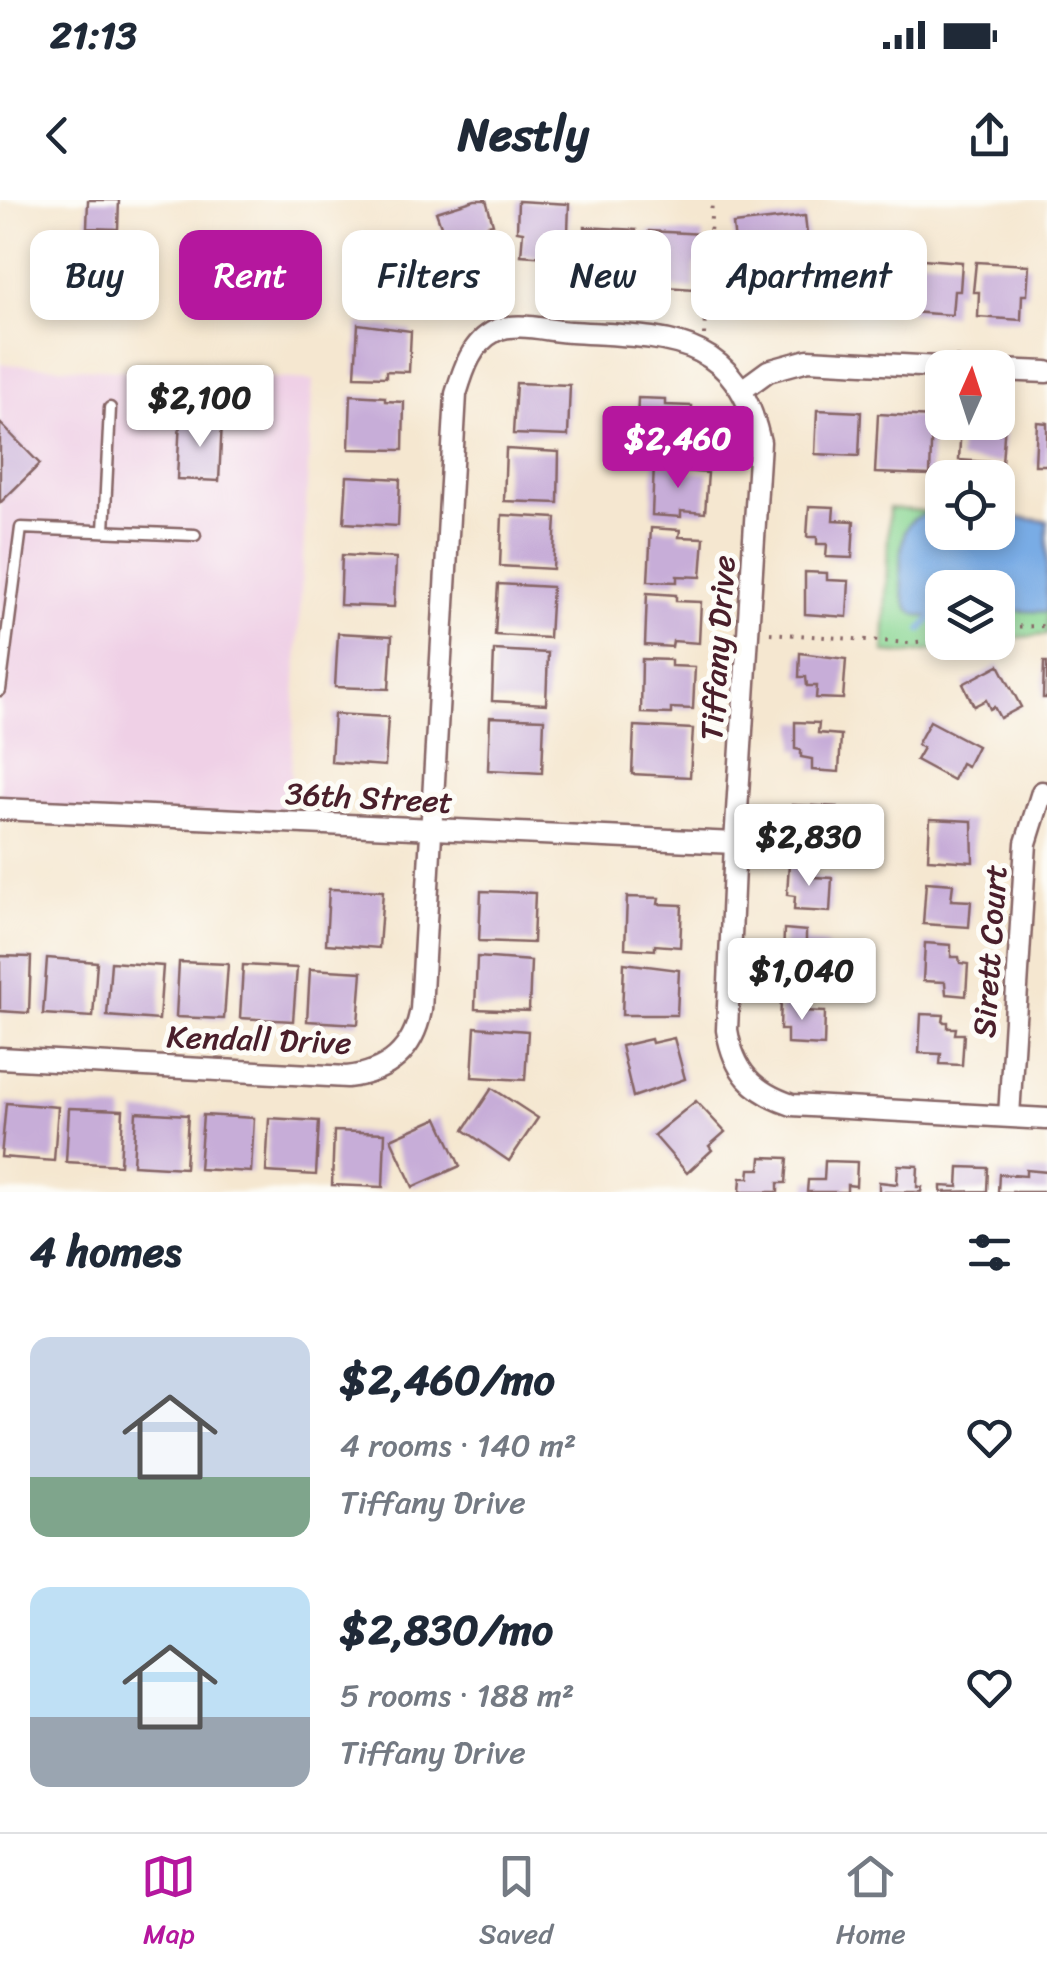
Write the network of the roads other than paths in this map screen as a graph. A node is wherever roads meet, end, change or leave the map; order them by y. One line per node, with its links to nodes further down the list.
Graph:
1 (925, 366): 4 (street)
2 (1015, 371): 3 (street)
3 (1047, 372)
4 (742, 390): 11 (street, Tiffany Drive); 12 (street, Tiffany Drive)
5 (110, 408): 6 (lane)
6 (104, 530): 7 (lane); 8 (lane)
7 (196, 535)
8 (0, 690)
9 (1042, 792): 14 (street, Sirett Court)
10 (0, 809): 11 (street, 36th Street)
11 (432, 831): 12 (street, 36th Street); 13 (street, Kendall Drive)
12 (734, 843): 14 (street, Tiffany Drive)
13 (0, 1058)
14 (1010, 1116): 15 (street, Tiffany Drive)
15 (1047, 1118)

